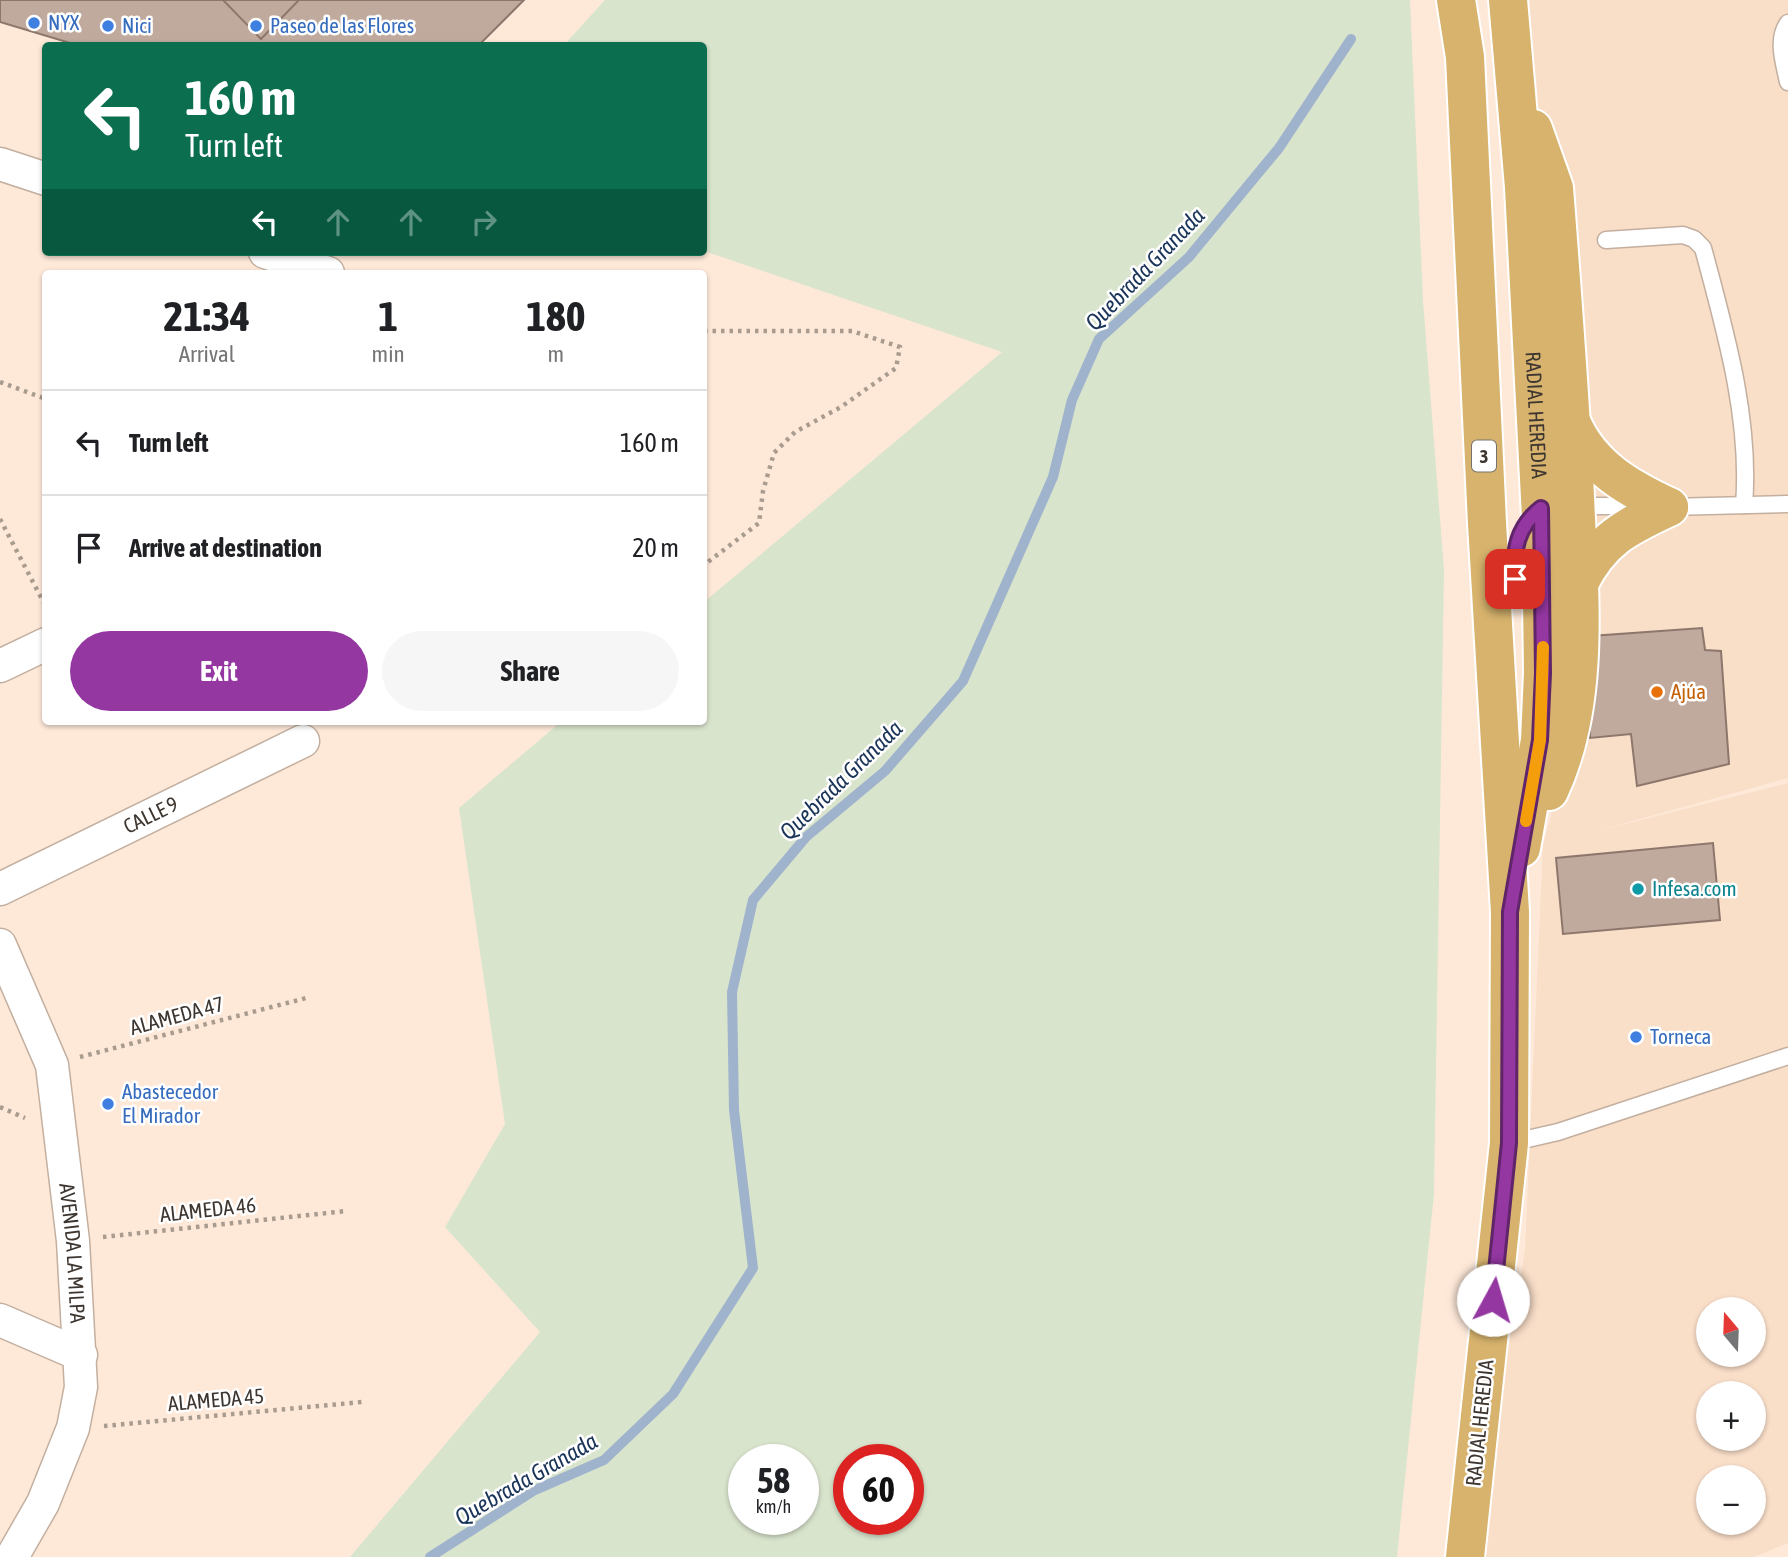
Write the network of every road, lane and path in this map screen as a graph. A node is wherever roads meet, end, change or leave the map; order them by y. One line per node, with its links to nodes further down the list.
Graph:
1 (1456, 0): 11 (main road, RADIAL HEREDIA / 3)
2 (1508, 0): 4 (main road, RADIAL HEREDIA / 3)
3 (1788, 23): 5 (lane)
4 (1516, 80): 15 (main road); 19 (main road, RADIAL HEREDIA / 3)
5 (1788, 82)
6 (0, 164): 7 (street)
7 (42, 178)
8 (1606, 240): 17 (lane)
9 (277, 256): 10 (street)
10 (319, 270)
11 (1478, 323): 19 (main road); 27 (main road, RADIAL HEREDIA / 3)
12 (707, 331): 21 (path)
13 (0, 382): 14 (path)
14 (42, 398)
15 (1571, 423): 18 (main road); 19 (main road)
16 (1788, 503): 17 (lane)
17 (1744, 505): 18 (lane)
18 (1669, 506): 19 (lane); 22 (main road)
19 (1558, 507): 22 (main road); 27 (main road, RADIAL HEREDIA / 3)
20 (0, 519): 23 (path)
21 (707, 563)
22 (1579, 583): 27 (main road)
23 (42, 599)
24 (42, 646): 25 (street)
25 (0, 666)
26 (303, 741): 28 (street, CALLE 9)
27 (1514, 858): 33 (main road, RADIAL HEREDIA / 3)
28 (0, 889)
29 (0, 945): 32 (street, AVENIDA LA MILPA)
30 (310, 997): 32 (path, ALAMEDA 47)
31 (1788, 1056): 33 (lane)
32 (52, 1065): 35 (street, AVENIDA LA MILPA)
33 (1509, 1143): 41 (main road, RADIAL HEREDIA / 3)
34 (346, 1211): 35 (path, ALAMEDA 46)
35 (74, 1241): 37 (street, AVENIDA LA MILPA)
36 (0, 1320): 37 (street)
37 (81, 1355): 39 (street, AVENIDA LA MILPA)
38 (362, 1402): 39 (path, ALAMEDA 45)
39 (73, 1428): 40 (street, AVENIDA LA MILPA)
40 (12, 1557)
41 (1465, 1557)

